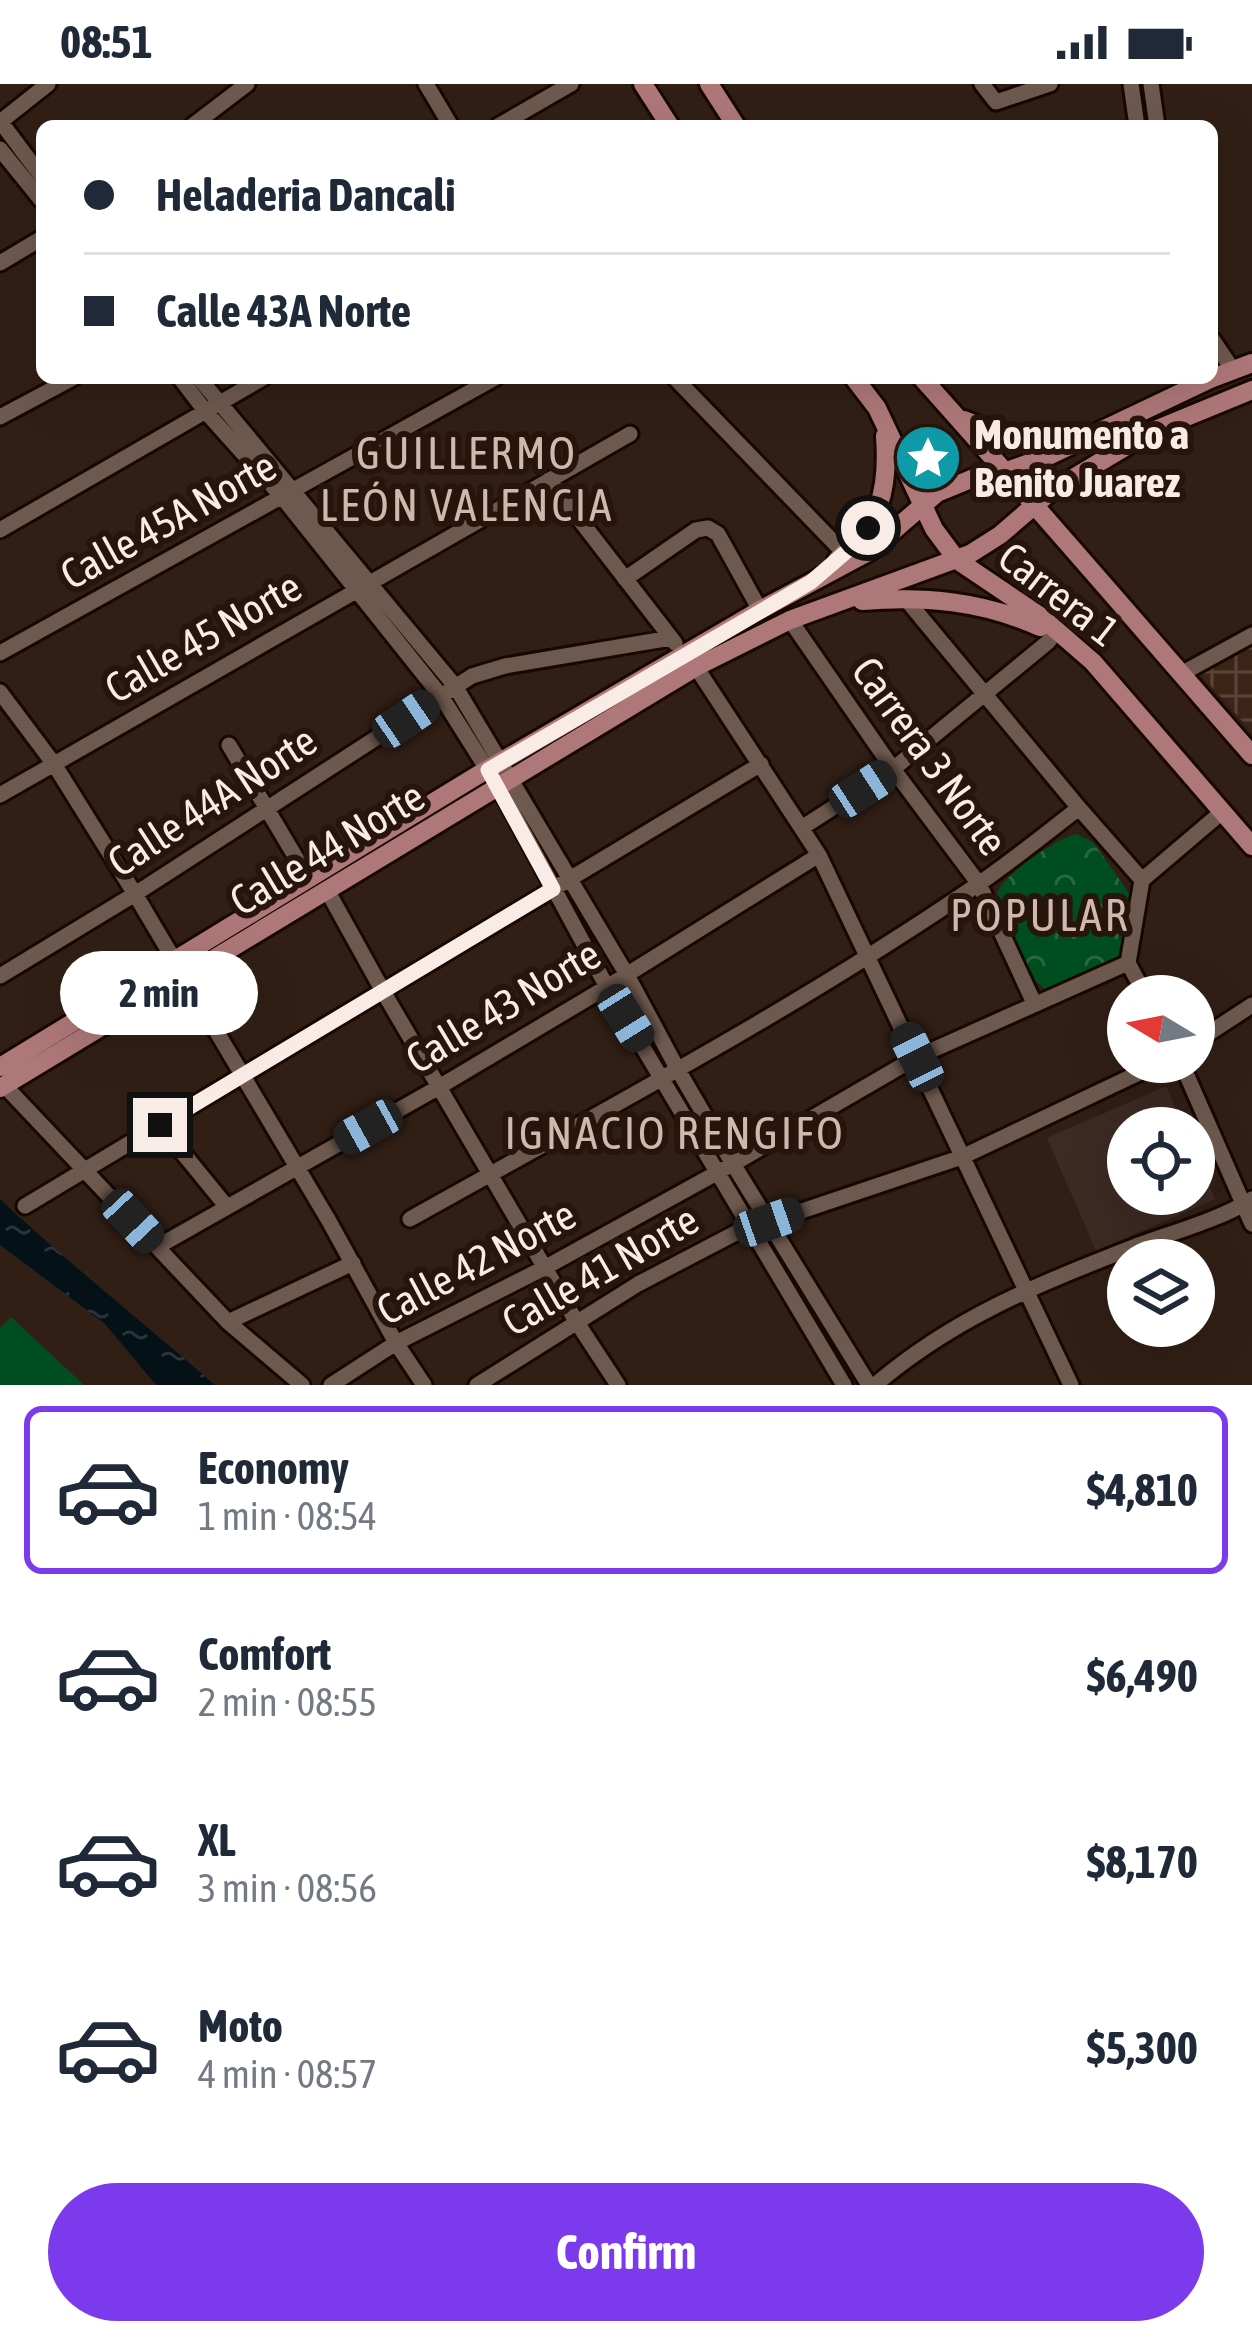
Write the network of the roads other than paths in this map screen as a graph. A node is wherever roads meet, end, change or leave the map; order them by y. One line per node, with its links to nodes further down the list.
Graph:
1 (48, 84): 18 (street)
2 (248, 84): 11 (street)
3 (426, 84): 12 (street)
4 (571, 84): 13 (street)
5 (643, 84): 14 (main road)
6 (709, 84): 15 (main road)
7 (982, 84): 8 (street)
8 (1050, 84)
9 (1131, 84): 16 (street)
10 (1151, 84): 17 (street)
11 (200, 120)
12 (447, 120)
13 (508, 120)
14 (666, 120)
15 (732, 120)
16 (1136, 120)
17 (1156, 120)
18 (0, 121): 20 (street)
19 (0, 149): 21 (street)
20 (36, 169)
21 (36, 194)
22 (36, 242): 23 (street)
23 (0, 263)
24 (1218, 344): 25 (street)
25 (1242, 366)
26 (62, 384): 38 (street)
27 (186, 384): 36 (street)
28 (202, 384): 36 (street)
29 (253, 384): 36 (street)
30 (484, 384): 44 (street, Calle 45A Norte)
31 (681, 384): 48 (street)
32 (859, 384): 37 (main road, Carrera 1)
33 (928, 384): 39 (main road, Carrera 1)
34 (1199, 384): 41 (main road, Calle 44 Norte)
35 (1252, 390): 46 (main road, Calle 44 Norte)
36 (212, 408): 44 (street); 47 (street)
37 (877, 408): 45 (main road, Carrera 1); 48 (main road)
38 (0, 417)
39 (959, 418): 41 (main road); 42 (main road, Carrera 1)
40 (630, 434): 43 (street, Calle 45 Norte)
41 (1094, 434): 42 (main road, Calle 44 Norte)
42 (1007, 471): 45 (main road, Calle 44 Norte); 46 (main road, Carrera 1)
43 (549, 480): 50 (street); 52 (street, Calle 45 Norte)
44 (289, 494): 52 (street); 61 (street, Calle 45A Norte)
45 (921, 505): 49 (main road, Carrera 1); 51 (main road, Calle 44 Norte)
46 (1035, 505): 49 (main road, Calle 44 Norte); 63 (main road, Carrera 1)
47 (0, 530)
48 (844, 554): 51 (main road)
49 (957, 560): 55 (main road, Calle 44 Norte); 60 (main road, Carrera 1)
50 (625, 578): 54 (street); 59 (street)
51 (811, 582): 54 (main road, Calle 44 Norte)
52 (364, 585): 64 (street); 69 (street, Calle 45 Norte)
53 (905, 598): 55 (main road); 57 (main road); 66 (street)
54 (760, 610): 62 (main road, Calle 44 Norte)
55 (816, 611): 56 (main road, Calle 44 Norte)
56 (790, 620): 62 (main road, Calle 44 Norte); 71 (street, Carrera 3 Norte)
57 (1054, 634): 60 (main road); 66 (street)
58 (1252, 635): 63 (street)
59 (671, 638): 62 (street); 64 (street, Calle 44A Norte)
60 (1079, 649): 76 (main road, Carrera 1)
61 (0, 653)
62 (690, 661): 70 (street); 72 (main road, Calle 44 Norte)
63 (1181, 674): 68 (main road, Carrera 1)
64 (448, 691): 72 (street); 75 (street, Calle 44A Norte)
65 (0, 692): 69 (street)
66 (984, 694): 71 (street); 74 (street)
67 (229, 745): 75 (street)
68 (1252, 754)
69 (54, 764): 73 (street, Calle 45 Norte); 86 (street)
70 (760, 764): 77 (street); 81 (street)
71 (893, 769): 77 (street); 83 (street, Carrera 3 Norte)
72 (500, 774): 80 (main road, Calle 44 Norte); 81 (street); 84 (street); 85 (main road, Calle 44 Norte)
73 (0, 795)
74 (1079, 808): 82 (street); 83 (street)
75 (267, 810): 80 (street); 86 (street, Calle 44A Norte)
76 (1222, 812): 78 (main road, Carrera 1); 82 (street)
77 (802, 827): 79 (street)
78 (1252, 846)
79 (818, 855): 87 (street); 90 (street, Calle 43 Norte)
80 (308, 878): 89 (main road, Calle 44 Norte)
81 (568, 879): 84 (street); 90 (street)
82 (1142, 880): 88 (street)
83 (979, 884): 87 (street); 95 (street, Carrera 3 Norte)
84 (553, 889): 93 (street); 94 (street)
85 (328, 892): 89 (main road, Calle 44 Norte); 94 (street)
86 (135, 894): 89 (street); 92 (street, Calle 44A Norte)
87 (867, 956): 98 (street); 99 (street)
88 (1128, 963): 91 (street); 95 (street, Calle 42 Norte)
89 (178, 967): 100 (street); 101 (main road, Calle 44 Norte)
90 (627, 975): 93 (street, Calle 43 Norte); 99 (street)
91 (1135, 975)
92 (0, 976)
93 (607, 987): 99 (street); 104 (street, Calle 43 Norte)
94 (384, 993): 100 (street); 104 (street)
95 (1034, 1003): 98 (street, Calle 42 Norte)
96 (1252, 1005): 97 (street)
97 (1215, 1029)
98 (917, 1057): 106 (street); 107 (street, Calle 42 Norte)
99 (671, 1075): 107 (street); 110 (street); 111 (street)
100 (242, 1076): 105 (street); 108 (street)
101 (1, 1080): 109 (street)
102 (1118, 1083): 106 (street, Calle 41 Norte)
103 (1190, 1083): 112 (street)
104 (439, 1087): 108 (street, Calle 43 Norte); 111 (street)
105 (160, 1125): 109 (street); 114 (street)
106 (962, 1157): 116 (street, Calle 41 Norte); 122 (street)
107 (733, 1164): 110 (street, Calle 42 Norte); 116 (street)
108 (296, 1167): 114 (street, Calle 43 Norte); 120 (street)
109 (85, 1170): 113 (street); 119 (street)
110 (717, 1172): 118 (street); 121 (street, Calle 42 Norte)
111 (491, 1174): 115 (street); 121 (street)
112 (1248, 1202): 117 (street); 122 (street)
113 (25, 1206)
114 (227, 1207): 119 (street, Calle 43 Norte)
115 (410, 1219)
116 (769, 1222): 118 (street, Calle 41 Norte); 132 (street)
117 (1252, 1224)
118 (749, 1226): 123 (street, Calle 41 Norte); 131 (street)
119 (157, 1246): 124 (street)
120 (353, 1263): 124 (street); 125 (street)
121 (546, 1267): 123 (street); 125 (street, Calle 42 Norte)
122 (1026, 1289): 132 (street); 133 (street)
123 (576, 1321): 129 (street, Calle 41 Norte); 130 (street)
124 (228, 1322): 126 (street)
125 (396, 1343): 127 (street, Calle 42 Norte); 128 (street)
126 (302, 1385)
127 (331, 1385)
128 (424, 1385)
129 (477, 1385)
130 (617, 1385)
131 (844, 1385)
132 (872, 1385)
133 (1071, 1385)

